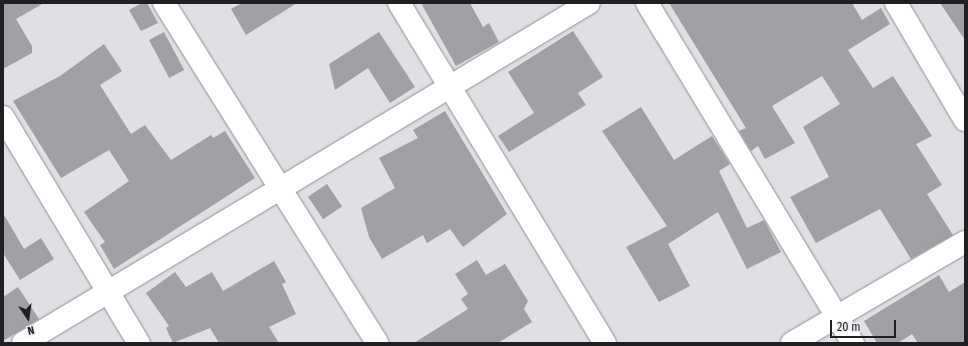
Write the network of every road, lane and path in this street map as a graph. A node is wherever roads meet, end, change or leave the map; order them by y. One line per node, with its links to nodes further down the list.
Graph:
1 (164, 3): 9 (street)
2 (399, 3): 6 (street)
3 (589, 3): 6 (street)
4 (647, 3): 12 (street)
5 (896, 3): 8 (street)
6 (450, 89): 9 (street); 16 (street)
7 (3, 117): 11 (street)
8 (965, 120)
9 (280, 191): 11 (street); 15 (street)
10 (965, 242): 12 (street)
11 (107, 294): 13 (street); 14 (street)
12 (836, 317): 17 (street); 18 (street)
13 (22, 343)
14 (139, 343)
15 (377, 343)
16 (605, 343)
17 (792, 343)
18 (852, 343)

